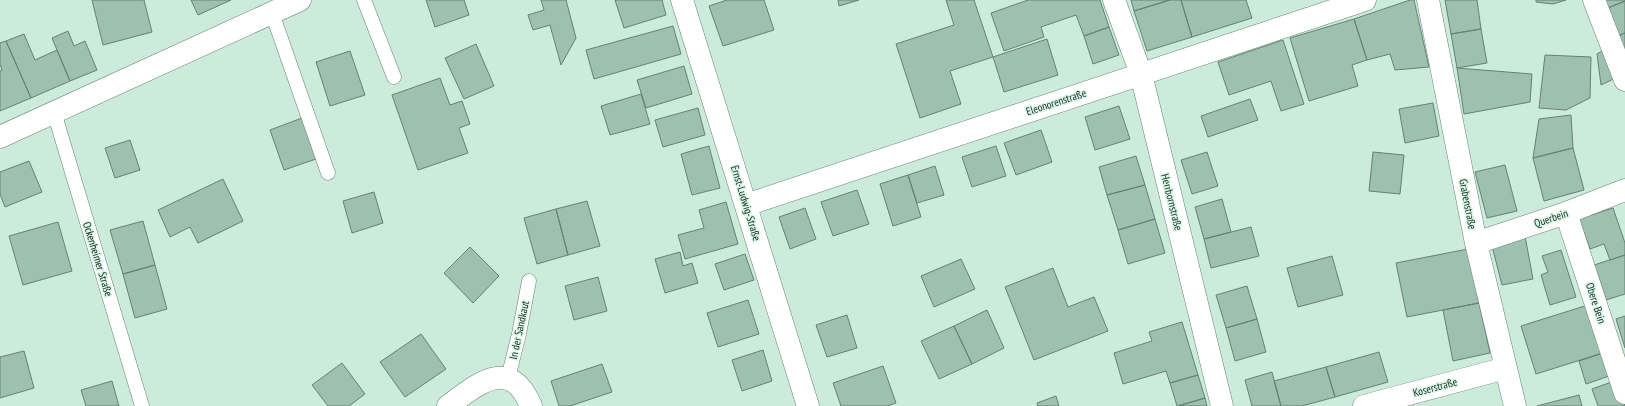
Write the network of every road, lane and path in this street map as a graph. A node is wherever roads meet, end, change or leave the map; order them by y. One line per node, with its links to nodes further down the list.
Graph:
1 (300, 0): 8 (street)
2 (364, 0): 10 (lane)
3 (682, 0): 16 (street, Ernst-Ludwig-Straße)
4 (1114, 0): 9 (street, Herrbornstraße)
5 (1365, 0): 9 (street, Eleonorenstraße)
6 (1428, 0): 18 (street, Grabenstraße)
7 (1594, 0): 11 (street)
8 (272, 13): 12 (street); 14 (lane)
9 (1141, 74): 16 (street, Eleonorenstraße); 27 (street, Herrbornstraße)
10 (394, 76)
11 (1625, 80)
12 (54, 112): 13 (street); 23 (lane, Ockenheimer Straße)
13 (0, 137)
14 (328, 173)
15 (1625, 190): 17 (street, Querbein)
16 (746, 205): 26 (street, Ernst-Ludwig-Straße)
17 (1566, 213): 18 (street, Querbein); 22 (street, Obere Bein)
18 (1476, 243): 20 (street, Grabenstraße)
19 (529, 281): 21 (lane, In der Sandkaut)
20 (1506, 368): 28 (street, Koserstraße); 29 (street, Grabenstraße)
21 (508, 378): 24 (street); 25 (street)
22 (1625, 393)
23 (142, 406)
24 (448, 406)
25 (531, 406)
26 (808, 406)
27 (1222, 406)
28 (1364, 406)
29 (1515, 406)

